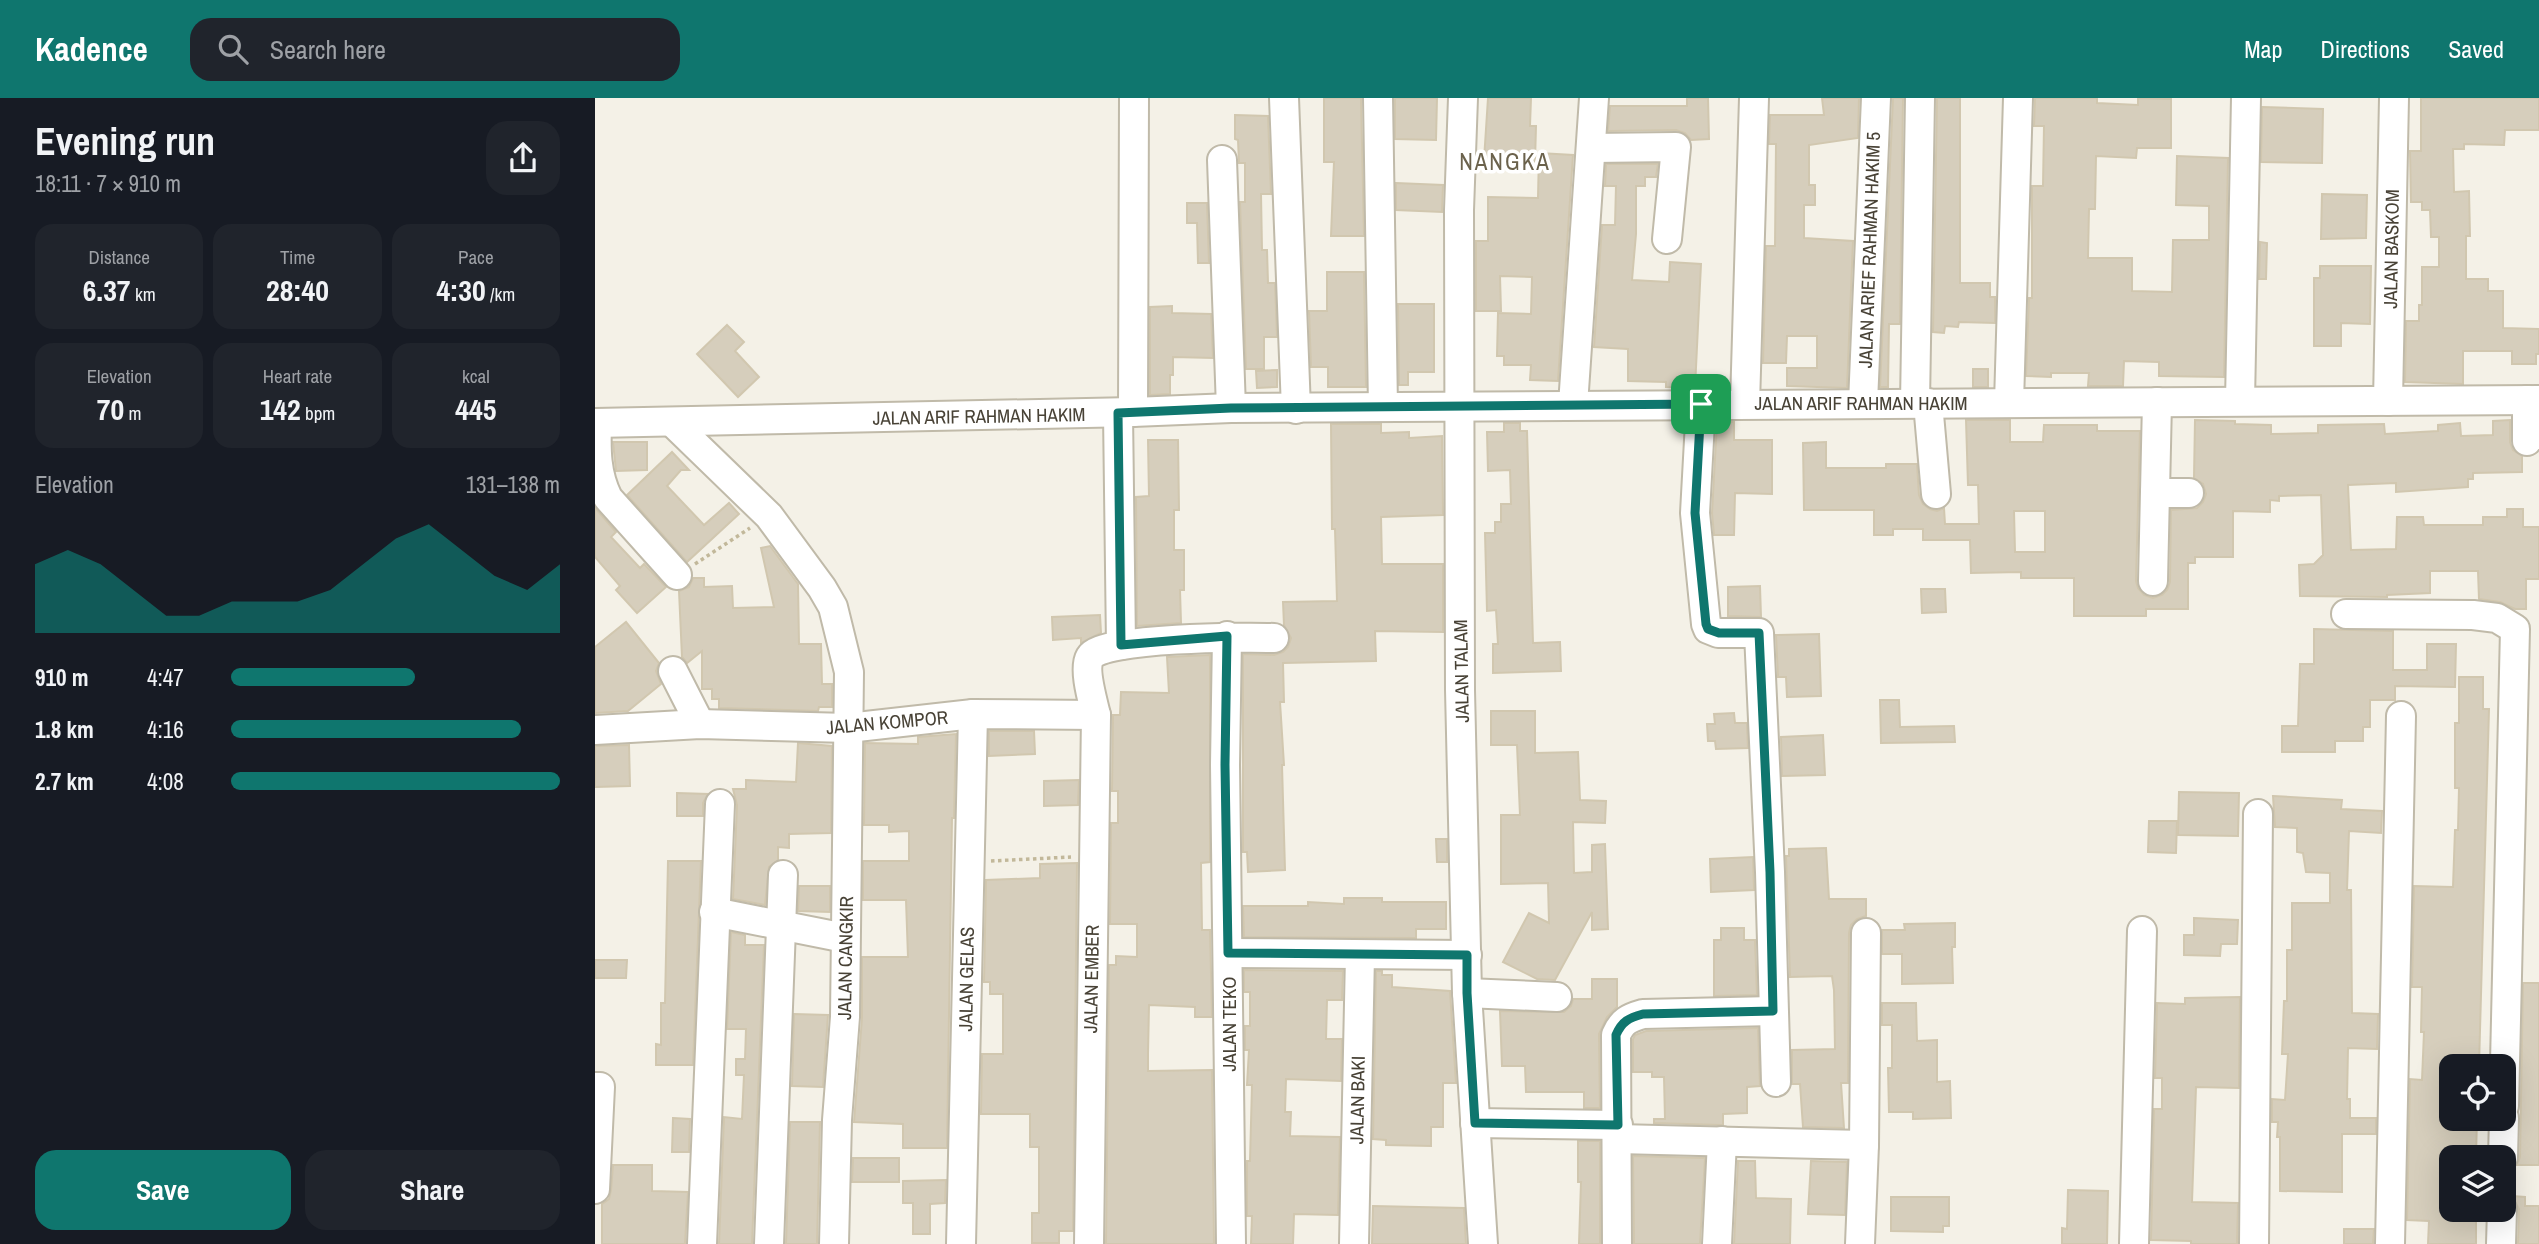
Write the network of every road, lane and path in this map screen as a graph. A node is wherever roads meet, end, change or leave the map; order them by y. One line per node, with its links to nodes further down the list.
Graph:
1 (1134, 98): 29 (street)
2 (1284, 98): 28 (street)
3 (1378, 98): 26 (street)
4 (1463, 98): 25 (street, JALAN TALAM)
5 (1594, 98): 12 (street)
6 (1754, 98): 23 (street)
7 (1876, 98): 19 (street, JALAN ARIEF RAHMAN HAKIM 5)
8 (1920, 98): 20 (street)
9 (2018, 98): 21 (street)
10 (2246, 98): 16 (street)
11 (2393, 98): 17 (street, JALAN BASKOM)
12 (1592, 148): 14 (street); 24 (street)
13 (1222, 160): 27 (street)
14 (1667, 239)
15 (2533, 400): 17 (street, JALAN ARIF RAHMAN HAKIM); 32 (street)
16 (2240, 401): 17 (street, JALAN ARIF RAHMAN HAKIM); 18 (street, JALAN ARIF RAHMAN HAKIM)
17 (2388, 401)
18 (2157, 402): 21 (street, JALAN ARIF RAHMAN HAKIM); 33 (street)
19 (1863, 403): 20 (street, JALAN ARIF RAHMAN HAKIM); 23 (street, JALAN ARIF RAHMAN HAKIM)
20 (1922, 403): 21 (street, JALAN ARIF RAHMAN HAKIM); 35 (street)
21 (2009, 403)
22 (1701, 404): 23 (street, JALAN ARIF RAHMAN HAKIM); 24 (street, JALAN ARIF RAHMAN HAKIM); 65 (street)
23 (1745, 404)
24 (1573, 405): 25 (street, JALAN ARIF RAHMAN HAKIM)
25 (1460, 406): 26 (street, JALAN ARIF RAHMAN HAKIM); 61 (street, JALAN TALAM)
26 (1383, 407): 28 (street, JALAN ARIF RAHMAN HAKIM)
27 (1231, 408): 28 (street, JALAN ARIF RAHMAN HAKIM); 29 (street, JALAN ARIF RAHMAN HAKIM)
28 (1296, 409)
29 (1126, 413): 30 (street, JALAN ARIF RAHMAN HAKIM); 42 (street)
30 (671, 422): 31 (street, JALAN ARIF RAHMAN HAKIM); 36 (street, JALAN CANGKIR)
31 (596, 423): 37 (street)
32 (2527, 441)
33 (2155, 493): 34 (street); 38 (street)
34 (2189, 493)
35 (1936, 494)
36 (769, 516): 37 (path); 48 (street, JALAN CANGKIR)
37 (677, 575)
38 (2153, 581)
39 (2346, 614): 66 (street)
40 (1227, 636): 41 (street, JALAN EMBER); 42 (street, JALAN EMBER); 60 (street, JALAN TEKO)
41 (1274, 638)
42 (1121, 645): 45 (street, JALAN EMBER)
43 (673, 671): 47 (street)
44 (972, 714): 45 (street, JALAN KOMPOR); 48 (street, JALAN KOMPOR); 53 (street, JALAN GELAS)
45 (1096, 715): 52 (street, JALAN EMBER)
46 (2401, 716): 88 (street)
47 (700, 724): 48 (street, JALAN KOMPOR); 49 (street, JALAN KOMPOR)
48 (848, 729): 59 (street, JALAN CANGKIR)
49 (595, 730)
50 (720, 804): 55 (street)
51 (2258, 814): 87 (street)
52 (1092, 856): 53 (path); 79 (street, JALAN EMBER)
53 (968, 862): 78 (street, JALAN GELAS)
54 (783, 875): 56 (street)
55 (715, 912): 56 (street); 75 (street)
56 (780, 925): 59 (street); 76 (street)
57 (2141, 932): 86 (street)
58 (1866, 933): 72 (street)
59 (845, 938): 77 (street, JALAN CANGKIR)
60 (1228, 953): 62 (street); 80 (street, JALAN TEKO)
61 (1467, 955): 62 (street); 63 (street, JALAN TALAM)
62 (1360, 956): 81 (street, JALAN BAKI)
63 (1467, 993): 64 (street); 69 (street, JALAN TALAM)
64 (1557, 996)
65 (1773, 1011): 67 (street); 70 (street)
66 (2505, 1054)
67 (1776, 1082)
68 (597, 1087): 73 (street)
69 (1475, 1123): 70 (street); 82 (street, JALAN TALAM)
70 (1618, 1132): 71 (street); 83 (street)
71 (1722, 1141): 72 (street); 84 (street)
72 (1864, 1145): 85 (street)
73 (595, 1189)
74 (2502, 1222): 89 (street)
75 (702, 1244)
76 (769, 1244)
77 (834, 1244)
78 (961, 1244)
79 (1089, 1244)
80 (1231, 1244)
81 (1354, 1244)
82 (1483, 1244)
83 (1617, 1244)
84 (1717, 1244)
85 (1860, 1244)
86 (2134, 1244)
87 (2254, 1244)
88 (2391, 1244)
89 (2501, 1244)

